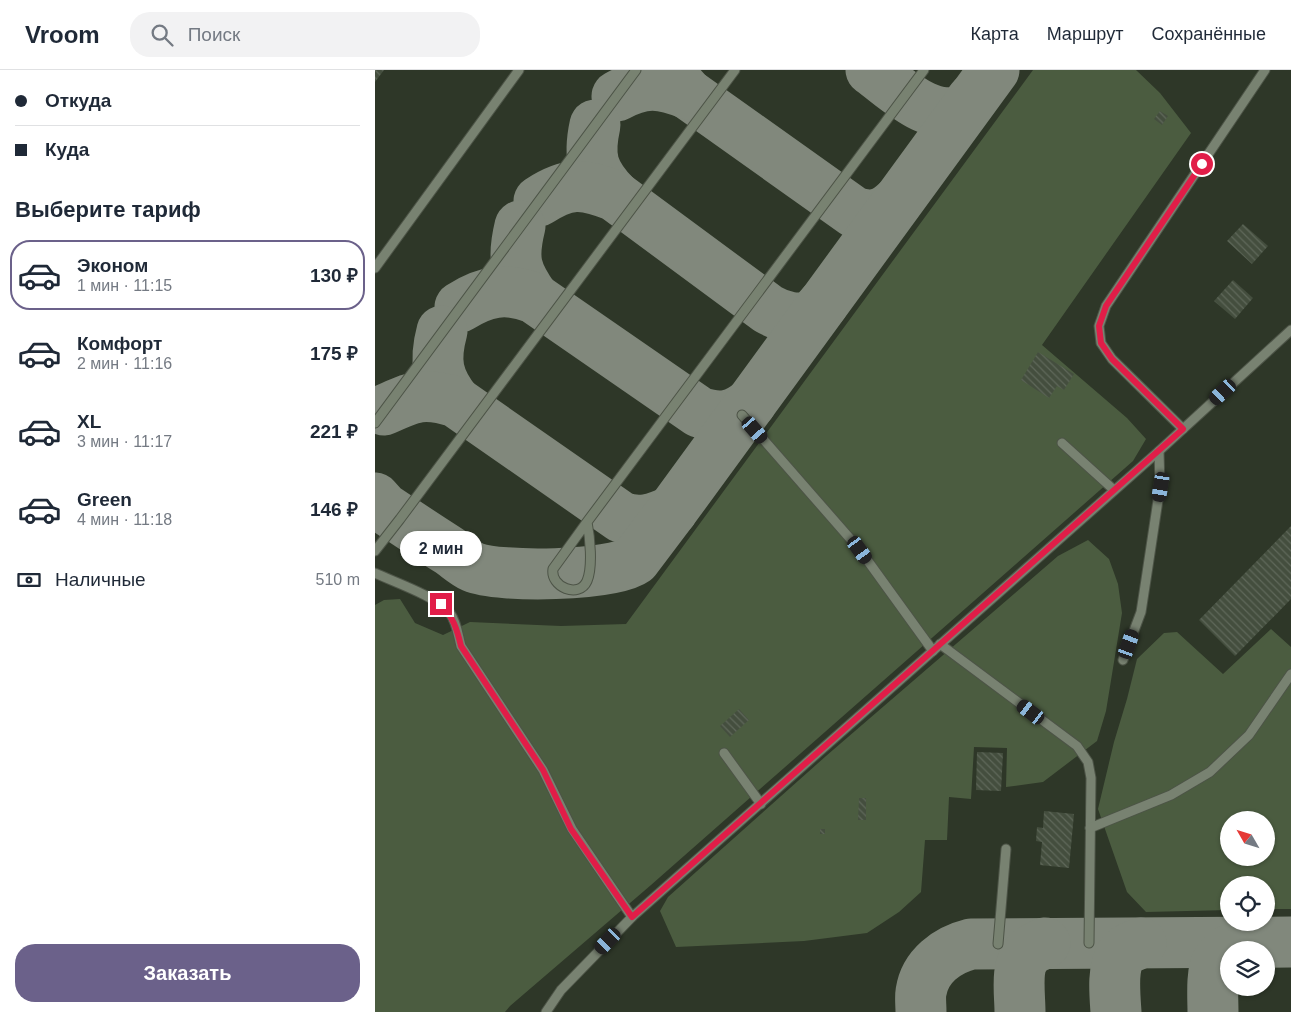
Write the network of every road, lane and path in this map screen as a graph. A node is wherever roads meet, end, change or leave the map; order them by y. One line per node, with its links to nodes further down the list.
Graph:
1 (519, 70): 6 (lane)
2 (636, 70): 9 (lane)
3 (735, 70): 15 (lane)
4 (924, 70): 14 (lane)
5 (1265, 70): 10 (lane)
6 (375, 268)
7 (1291, 330): 10 (lane)
8 (742, 416): 18 (lane)
9 (375, 423)
10 (1183, 429): 12 (lane)
11 (1062, 443): 13 (lane)
12 (1159, 451): 13 (lane); 19 (lane)
13 (1114, 490): 17 (lane)
14 (587, 522): 14 (lane)
15 (375, 551)
16 (375, 572): 25 (lane)
17 (940, 644): 18 (lane); 23 (lane)
18 (933, 651): 22 (lane)
19 (1123, 660)
20 (1291, 674): 23 (lane)
21 (724, 753): 22 (lane)
22 (761, 804): 25 (lane)
23 (1090, 828): 26 (lane)
24 (1006, 849): 27 (lane)
25 (632, 917): 28 (lane)
26 (1089, 943)
27 (998, 944)
28 (547, 1012)

